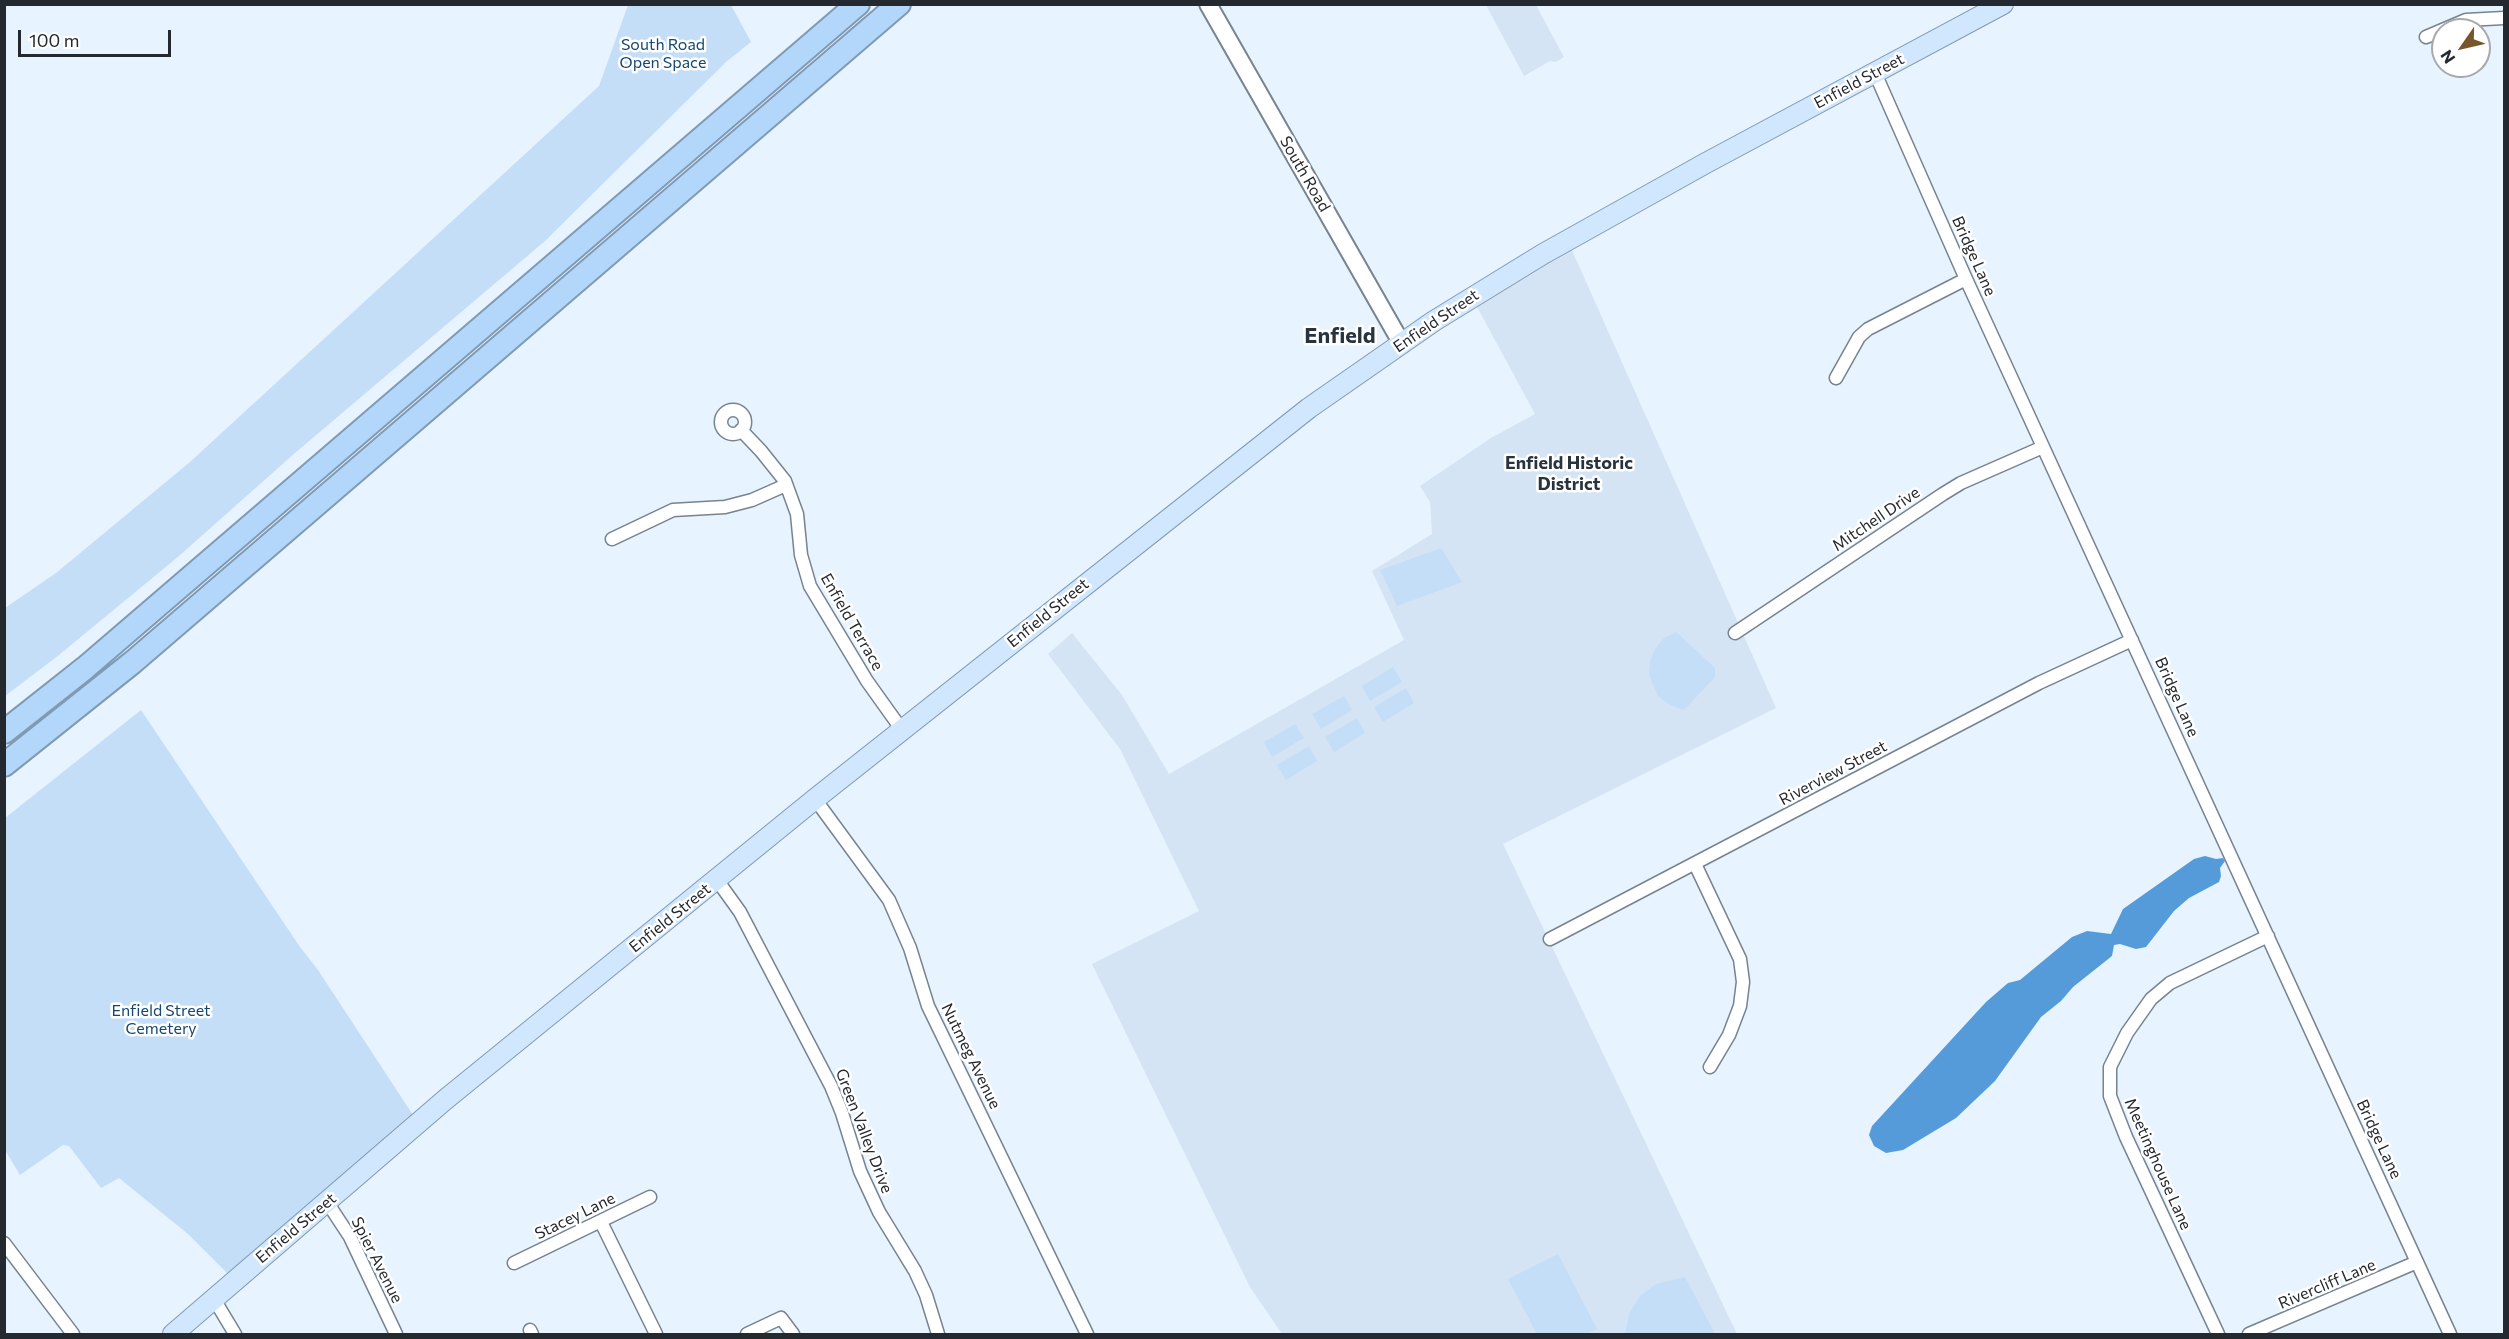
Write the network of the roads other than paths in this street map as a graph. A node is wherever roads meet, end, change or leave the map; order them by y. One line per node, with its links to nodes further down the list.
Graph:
1 (858, 4): 18 (highway)
2 (899, 4): 19 (highway)
3 (1208, 4): 9 (main road, South Road)
4 (2003, 4): 7 (main road, Enfield Street)
5 (2505, 18): 6 (street)
6 (2426, 37)
7 (1875, 73): 8 (street, Bridge Lane); 9 (main road, Enfield Street)
8 (1966, 279): 10 (street); 12 (street, Bridge Lane)
9 (1402, 344): 17 (main road, Enfield Street)
10 (1836, 378)
11 (741, 430): 13 (street, Enfield Terrace)
12 (2043, 447): 15 (street, Mitchell Drive); 16 (street, Bridge Lane)
13 (786, 485): 14 (street); 17 (street, Enfield Terrace)
14 (612, 539)
15 (1735, 633)
16 (2132, 640): 21 (street, Riverview Street); 23 (street, Bridge Lane)
17 (902, 730): 20 (main road, Enfield Street)
18 (4, 732)
19 (4, 765)
20 (815, 799): 22 (main road, Enfield Street); 41 (street, Nutmeg Avenue)
21 (1695, 864): 24 (street, Riverview Street); 25 (street)
22 (717, 880): 27 (main road, Enfield Street); 40 (street, Green Valley Drive)
23 (2268, 936): 30 (street, Bridge Lane); 42 (street, Meetinghouse Lane)
24 (1551, 939)
25 (1710, 1067)
26 (650, 1197): 28 (street, Stacey Lane)
27 (327, 1202): 32 (main road, Enfield Street); 36 (street, Spier Avenue)
28 (601, 1222): 31 (street, Stacey Lane); 37 (street)
29 (4, 1244): 33 (street)
30 (2417, 1262): 43 (street, Rivercliff Lane); 44 (street, Bridge Lane)
31 (514, 1263)
32 (214, 1299): 34 (main road, Enfield Street); 35 (street)
33 (73, 1335)
34 (172, 1335)
35 (235, 1335)
36 (396, 1335)
37 (656, 1335)
38 (747, 1335): 39 (street)
39 (793, 1335)
40 (938, 1335)
41 (1087, 1335)
42 (2218, 1335)
43 (2250, 1335)
44 (2450, 1335)

